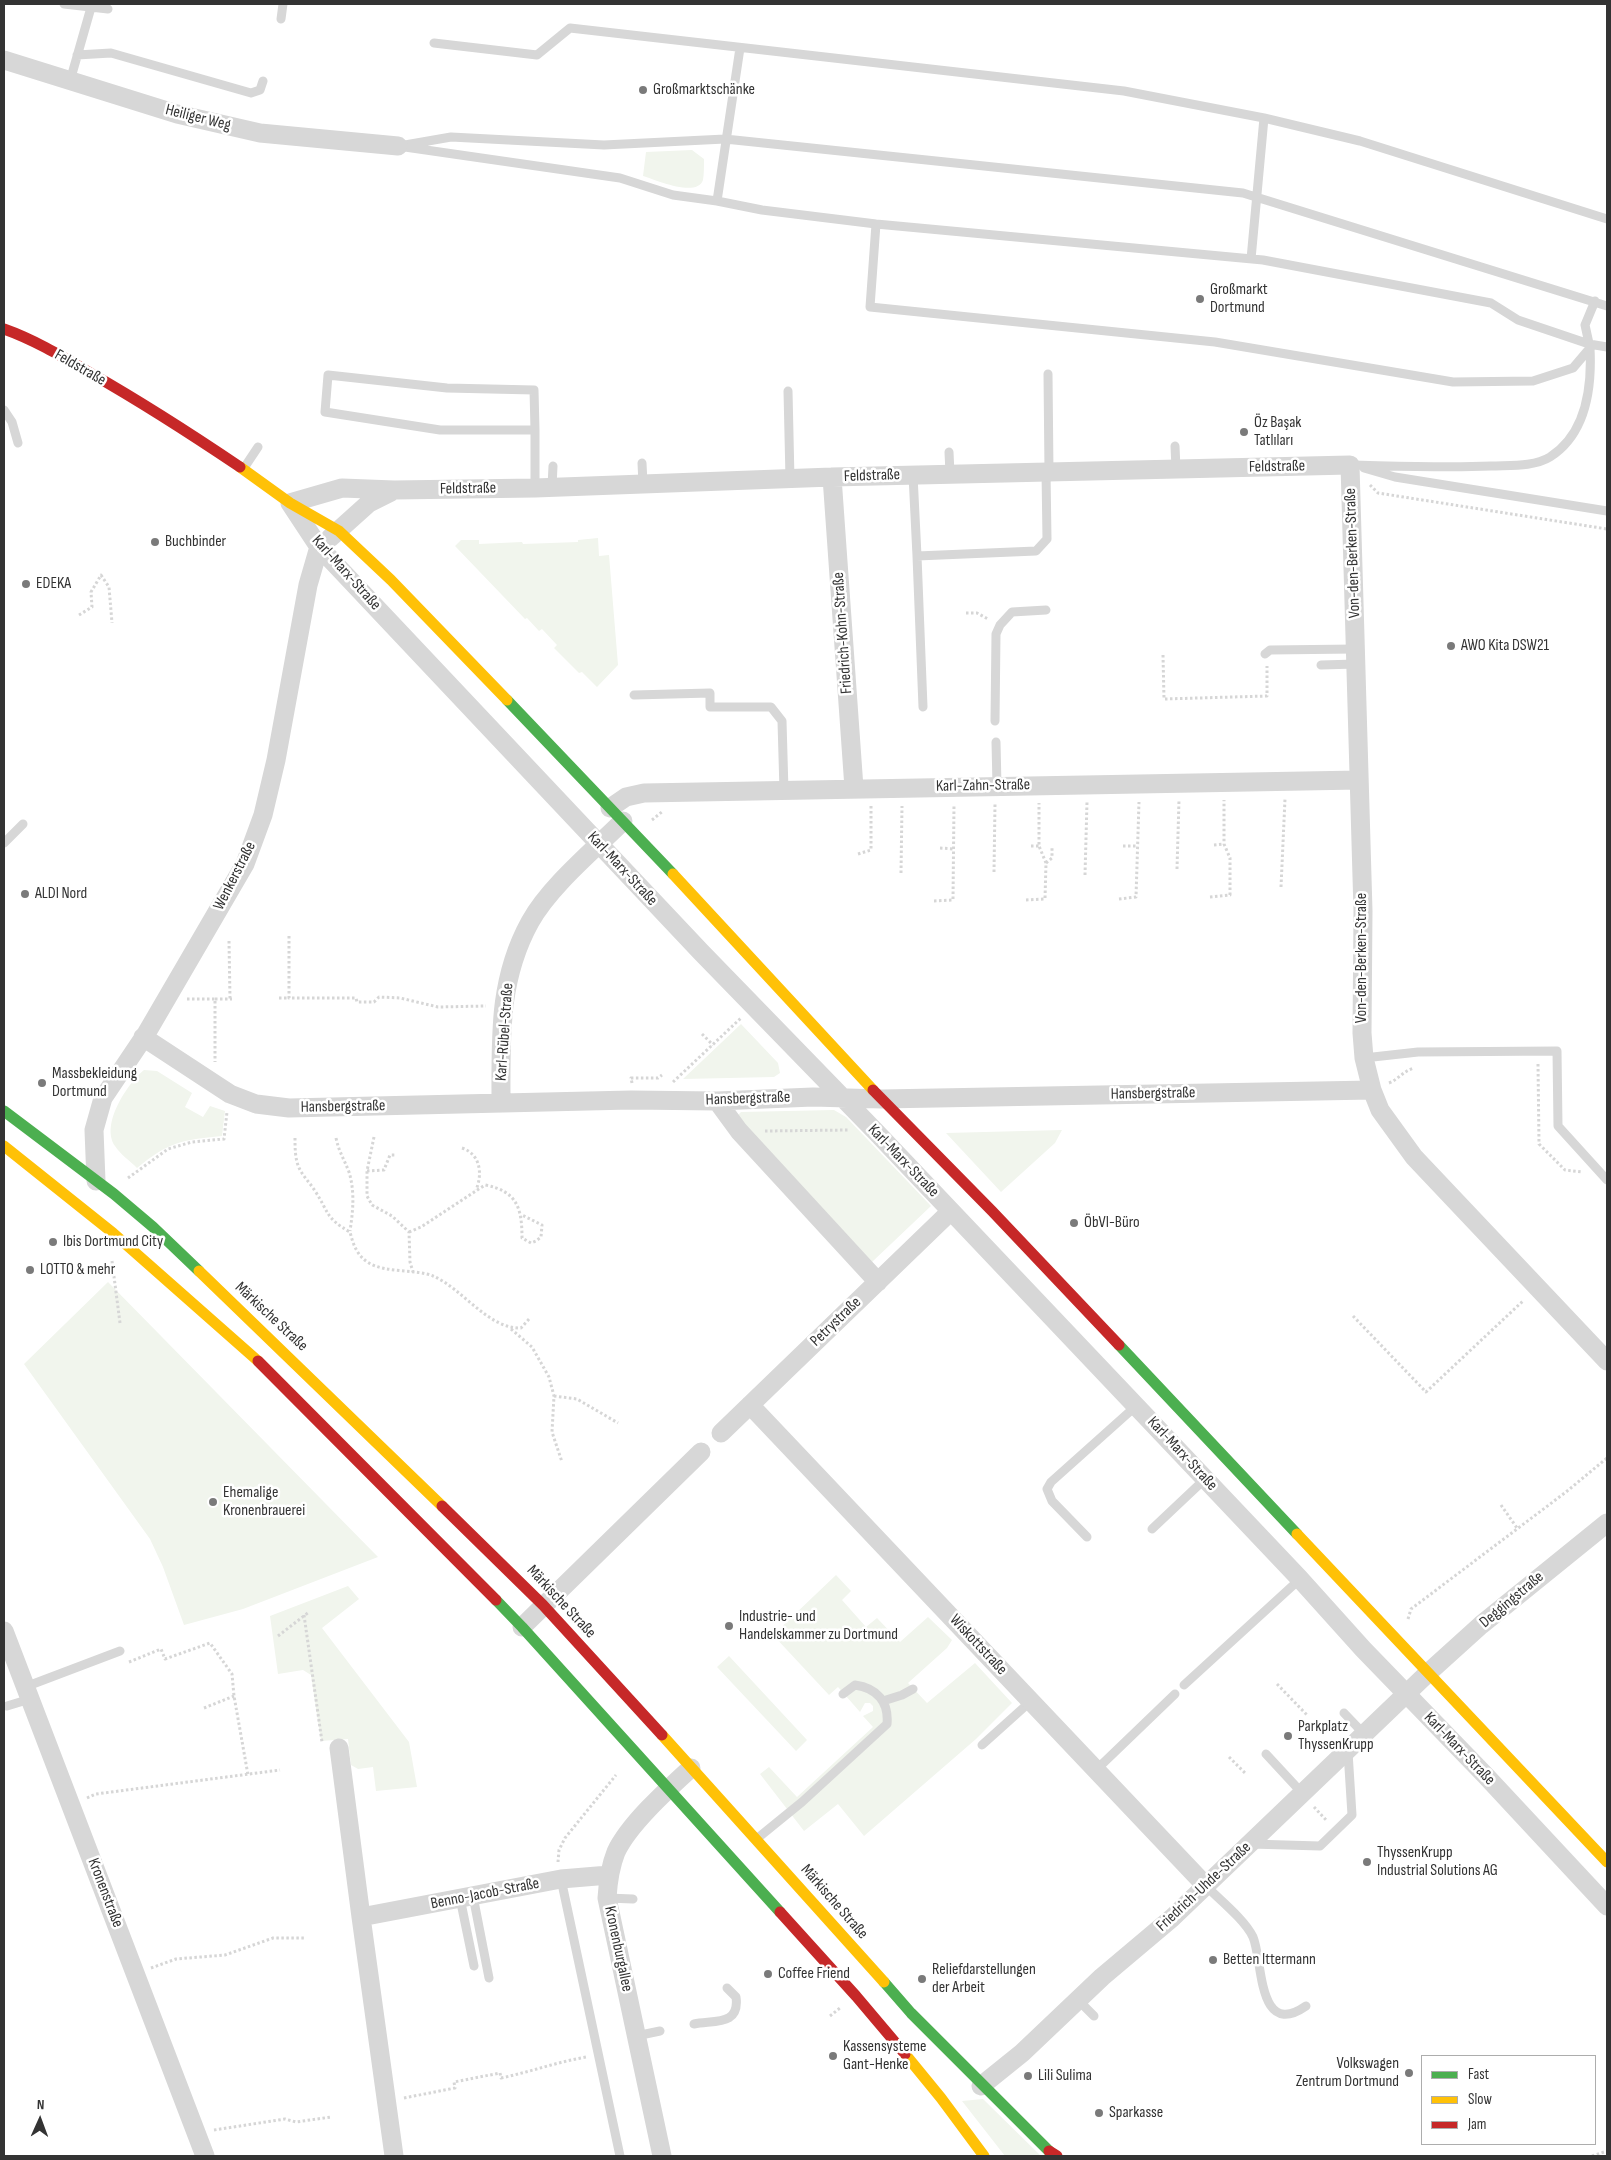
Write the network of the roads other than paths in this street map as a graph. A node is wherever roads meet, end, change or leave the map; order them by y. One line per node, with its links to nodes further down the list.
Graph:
1 (64, 4): 3 (lane)
2 (283, 4): 5 (lane)
3 (91, 6): 4 (lane); 8 (lane)
4 (108, 9)
5 (281, 19)
6 (434, 43): 7 (lane)
7 (740, 48): 12 (lane); 13 (lane)
8 (77, 55): 10 (lane); 11 (lane)
9 (4, 60): 10 (street, Heiliger Weg)
10 (70, 81): 14 (street, Heiliger Weg)
11 (263, 81)
12 (1264, 118): 15 (lane); 17 (lane)
13 (725, 140): 14 (lane); 15 (lane); 16 (lane)
14 (398, 146): 16 (lane)
15 (1256, 197): 19 (lane); 20 (lane)
16 (717, 201): 18 (lane)
17 (1607, 219)
18 (876, 224): 19 (lane); 23 (lane)
19 (1251, 259): 23 (lane)
20 (1595, 301): 21 (lane); 23 (lane)
21 (1607, 306)
22 (4, 329): 39 (main road, Feldstraße)
23 (1590, 346): 24 (lane); 36 (lane)
24 (1607, 347)
25 (1048, 374): 40 (lane)
26 (788, 391): 29 (lane)
27 (4, 410): 31 (lane)
28 (535, 430): 28 (lane); 46 (lane)
29 (789, 435): 30 (lane); 44 (lane)
30 (799, 435)
31 (18, 443)
32 (1175, 446): 38 (lane)
33 (258, 447): 39 (lane)
34 (949, 452): 41 (lane)
35 (642, 463): 45 (lane)
36 (1350, 465): 38 (street, Feldstraße); 49 (lane); 55 (street, Von-den-Berken-Straße)
37 (553, 466): 46 (lane)
38 (1176, 469): 40 (street, Feldstraße)
39 (243, 470): 48 (main road, Feldstraße)
40 (1047, 472): 41 (street, Feldstraße); 52 (lane)
41 (950, 474): 42 (street, Feldstraße)
42 (913, 475): 43 (street, Feldstraße); 52 (lane)
43 (832, 477): 44 (street, Feldstraße); 62 (street, Friedrich-Kohn-Straße)
44 (790, 479): 45 (street, Feldstraße)
45 (643, 484): 46 (street, Feldstraße)
46 (544, 487): 47 (street, Feldstraße)
47 (394, 490): 48 (street, Feldstraße); 50 (street, Feldstraße)
48 (290, 503): 50 (main road, Karl-Marx-Straße); 51 (street, Karl-Marx-Straße)
49 (1607, 511)
50 (339, 531): 51 (street, Feldstraße); 65 (main road, Karl-Marx-Straße)
51 (319, 547): 68 (street, Karl-Marx-Straße); 69 (street, Wenkerstraße)
52 (917, 556): 58 (lane)
53 (1046, 610): 59 (lane)
54 (1266, 653): 55 (lane)
55 (1356, 657): 56 (lane); 61 (street, Von-den-Berken-Straße)
56 (1321, 665)
57 (634, 695): 63 (lane)
58 (923, 707)
59 (995, 721)
60 (996, 742): 64 (lane)
61 (1359, 780): 64 (street, Karl-Zahn-Straße); 70 (street, Von-den-Berken-Straße)
62 (854, 788): 63 (street, Karl-Zahn-Straße); 64 (street, Karl-Zahn-Straße)
63 (784, 791): 65 (street, Karl-Zahn-Straße)
64 (996, 795)
65 (617, 815): 68 (street, Karl-Rübel-Straße); 73 (main road, Karl-Marx-Straße)
66 (23, 824): 67 (lane)
67 (4, 842)
68 (599, 845): 72 (street, Karl-Marx-Straße); 75 (street, Karl-Rübel-Straße)
69 (143, 1038): 75 (street, Hansbergstraße); 79 (street, Wenkerstraße)
70 (1364, 1058): 71 (street, Von-den-Berken-Straße); 78 (lane)
71 (1372, 1090): 73 (street, Hansbergstraße); 82 (street, Von-den-Berken-Straße)
72 (842, 1098): 73 (street, Hansbergstraße); 74 (street, Hansbergstraße); 80 (street, Karl-Marx-Straße)
73 (882, 1098): 96 (main road, Karl-Marx-Straße)
74 (717, 1101): 75 (street, Hansbergstraße); 81 (street)
75 (501, 1103)
76 (4, 1111): 79 (main road, Märkische Straße)
77 (4, 1146): 93 (main road)
78 (1607, 1180)
79 (96, 1181): 92 (main road, Märkische Straße)
80 (951, 1211): 81 (street, Petrystraße); 84 (street, Karl-Marx-Straße)
81 (878, 1282): 83 (street, Petrystraße)
82 (1607, 1361)
83 (750, 1405): 85 (street, Petrystraße); 103 (street, Wiskottstraße)
84 (1136, 1406): 87 (street, Karl-Marx-Straße); 90 (lane)
85 (721, 1433)
86 (701, 1452): 92 (street)
87 (1205, 1479): 89 (lane); 91 (street, Karl-Marx-Straße)
88 (1607, 1524): 96 (street, Deggingstraße)
89 (1152, 1529)
90 (1087, 1537)
91 (1300, 1579): 96 (street, Karl-Marx-Straße); 97 (lane)
92 (543, 1605): 93 (street); 111 (main road, Märkische Straße)
93 (522, 1626): 113 (main road)
94 (4, 1631): 99 (street, Kronenstraße)
95 (120, 1651): 99 (lane)
96 (1418, 1682): 106 (street, Friedrich-Uhde-Straße); 116 (main road, Karl-Marx-Straße); 125 (street, Karl-Marx-Straße)
97 (1184, 1685)
98 (913, 1688): 102 (lane)
99 (28, 1693): 104 (lane); 140 (street, Kronenstraße)
100 (844, 1694): 102 (lane)
101 (1175, 1694): 112 (lane)
102 (883, 1701): 115 (lane)
103 (1031, 1701): 107 (lane); 112 (street, Wiskottstraße)
104 (7, 1706)
105 (1344, 1713): 106 (lane)
106 (1365, 1735): 109 (street, Friedrich-Uhde-Straße)
107 (982, 1745)
108 (331, 1748): 126 (street)
109 (1348, 1751): 114 (street, Friedrich-Uhde-Straße); 117 (lane)
110 (1266, 1754): 114 (lane)
111 (691, 1768): 113 (street, Kronenburgallee); 115 (main road, Märkische Straße)
112 (1096, 1770): 121 (street, Wiskottstraße)
113 (669, 1788): 119 (street, Kronenburgallee); 138 (main road)
114 (1303, 1794): 117 (street, Friedrich-Uhde-Straße)
115 (757, 1839): 136 (main road, Märkische Straße)
116 (1600, 1843): 118 (main road, Karl-Marx-Straße)
117 (1250, 1844): 121 (street, Friedrich-Uhde-Straße)
118 (1607, 1862)
119 (609, 1875): 120 (street, Benno-Jacob-Straße); 123 (street, Kronenburgallee)
120 (561, 1879): 122 (street, Benno-Jacob-Straße); 142 (lane)
121 (1206, 1886): 130 (street, Friedrich-Uhde-Straße); 131 (lane)
122 (466, 1897): 126 (street, Benno-Jacob-Straße); 127 (lane); 128 (lane)
123 (607, 1898): 124 (lane); 135 (street, Kronenburgallee)
124 (633, 1899)
125 (1607, 1906)
126 (361, 1917): 141 (street)
127 (474, 1966)
128 (489, 1978)
129 (727, 1988): 133 (lane)
130 (1079, 2001): 132 (lane); 136 (street, Friedrich-Uhde-Straße)
131 (1306, 2006)
132 (1094, 2016)
133 (694, 2024)
134 (660, 2031): 135 (lane)
135 (636, 2036): 143 (street, Kronenburgallee)
136 (977, 2087): 139 (main road, Märkische Straße)
137 (956, 2094): 138 (main road)
138 (941, 2098): 144 (main road)
139 (1053, 2154)
140 (205, 2156)
141 (394, 2156)
142 (620, 2156)
143 (662, 2156)
144 (984, 2156)

